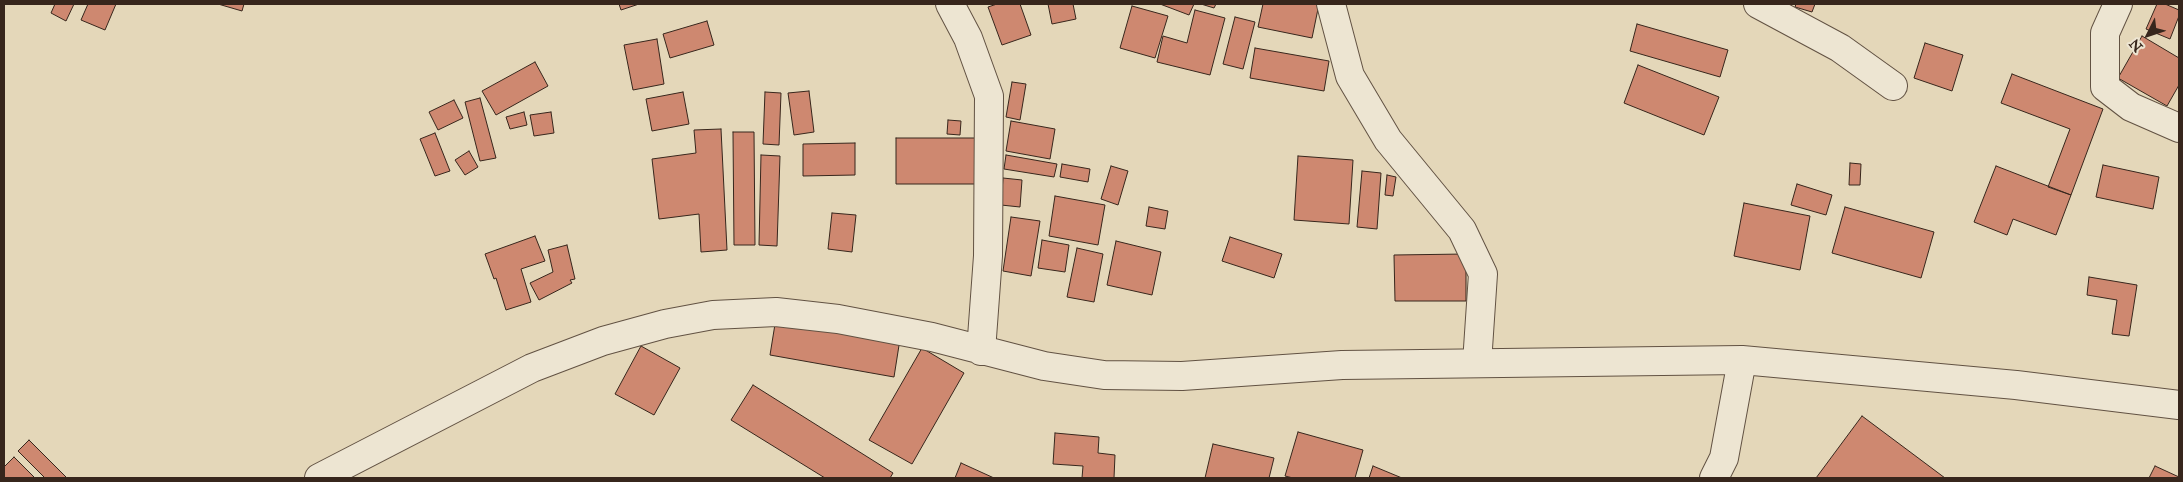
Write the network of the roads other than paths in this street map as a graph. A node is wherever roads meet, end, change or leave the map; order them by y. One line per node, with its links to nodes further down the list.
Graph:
1 (950, 4): 7 (street)
2 (1331, 4): 9 (street)
3 (1758, 4): 5 (street)
4 (2118, 4): 6 (street)
5 (1893, 86)
6 (2179, 128)
7 (981, 351): 9 (street); 11 (street)
8 (1742, 360): 9 (street); 10 (street); 12 (street)
9 (1477, 363)
10 (2179, 405)
11 (319, 478)
12 (1714, 478)

